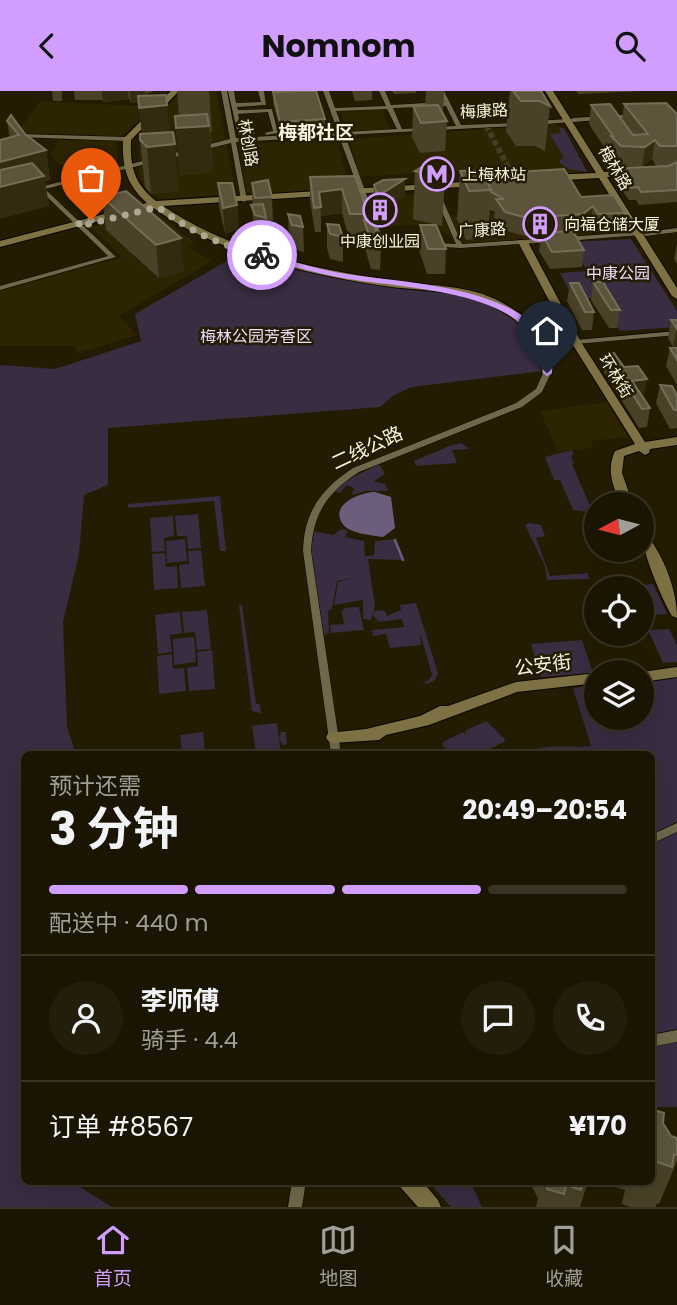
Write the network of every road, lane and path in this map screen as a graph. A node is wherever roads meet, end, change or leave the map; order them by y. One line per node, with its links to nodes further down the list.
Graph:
1 (175, 91): 20 (street)
2 (224, 91): 21 (street, 林创路)
3 (231, 91): 13 (street)
4 (261, 91): 13 (street)
5 (326, 91): 12 (street)
6 (383, 91): 11 (street)
7 (441, 91): 10 (street)
8 (549, 91): 15 (street, 梅林路)
9 (555, 91): 15 (street, 梅林路)
10 (445, 101): 11 (street); 16 (street)
11 (388, 104): 12 (street); 17 (street)
12 (332, 107): 18 (street)
13 (235, 109): 13 (street)
14 (638, 117): 15 (street, 梅康路)
15 (572, 121): 16 (street, 梅康路); 22 (street, 梅林路)
16 (459, 127): 17 (street, 梅康路)
17 (400, 130): 18 (street, 梅康路)
18 (341, 134): 21 (street, 梅康路); 33 (street)
19 (19, 136): 20 (street)
20 (127, 139): 23 (street)
21 (233, 140): 23 (street, 梅康路); 35 (street, 林创路)
22 (597, 163): 25 (street); 27 (street); 28 (street, 梅林路)
23 (128, 167): 32 (street, 梅康路); 36 (street)
24 (653, 172): 25 (street)
25 (631, 174): 26 (street); 28 (street)
26 (643, 175)
27 (578, 178): 28 (street); 29 (street)
28 (607, 179): 39 (street, 梅林路)
29 (539, 180)
30 (487, 183): 31 (street)
31 (433, 187): 33 (street); 42 (street)
32 (41, 188): 34 (street, 梅康路); 37 (street)
33 (362, 191): 35 (street); 42 (street, 广康路)
34 (22, 193)
35 (244, 198): 36 (street)
36 (156, 206): 37 (street); 48 (street)
37 (79, 225): 41 (street); 44 (street)
38 (677, 230): 39 (street, 广康路)
39 (642, 234): 40 (street, 广康路); 43 (street, 梅林路); 45 (street, 梅林路)
40 (523, 241): 42 (street, 广康路); 47 (street, 环林街)
41 (0, 245)
42 (460, 246)
43 (677, 284)
44 (1, 286)
45 (677, 296)
46 (677, 334): 47 (street)
47 (576, 342): 50 (street, 环林街)
48 (547, 373): 59 (street, 二线公路)
49 (677, 443): 50 (street)
50 (644, 449): 51 (street)
51 (622, 492)
52 (653, 562): 53 (street)
53 (666, 587): 54 (street); 55 (street)
54 (677, 606)
55 (677, 613)
56 (677, 671): 57 (street)
57 (654, 674)
58 (584, 682): 59 (street, 公安街)
59 (333, 737): 60 (street, 二线公路)
60 (335, 751)
61 (677, 827): 62 (street)
62 (655, 838)
63 (677, 1036): 64 (street)
64 (655, 1040)
65 (298, 1185): 67 (street)
66 (412, 1185): 68 (street)
67 (295, 1207)
68 (431, 1207)

